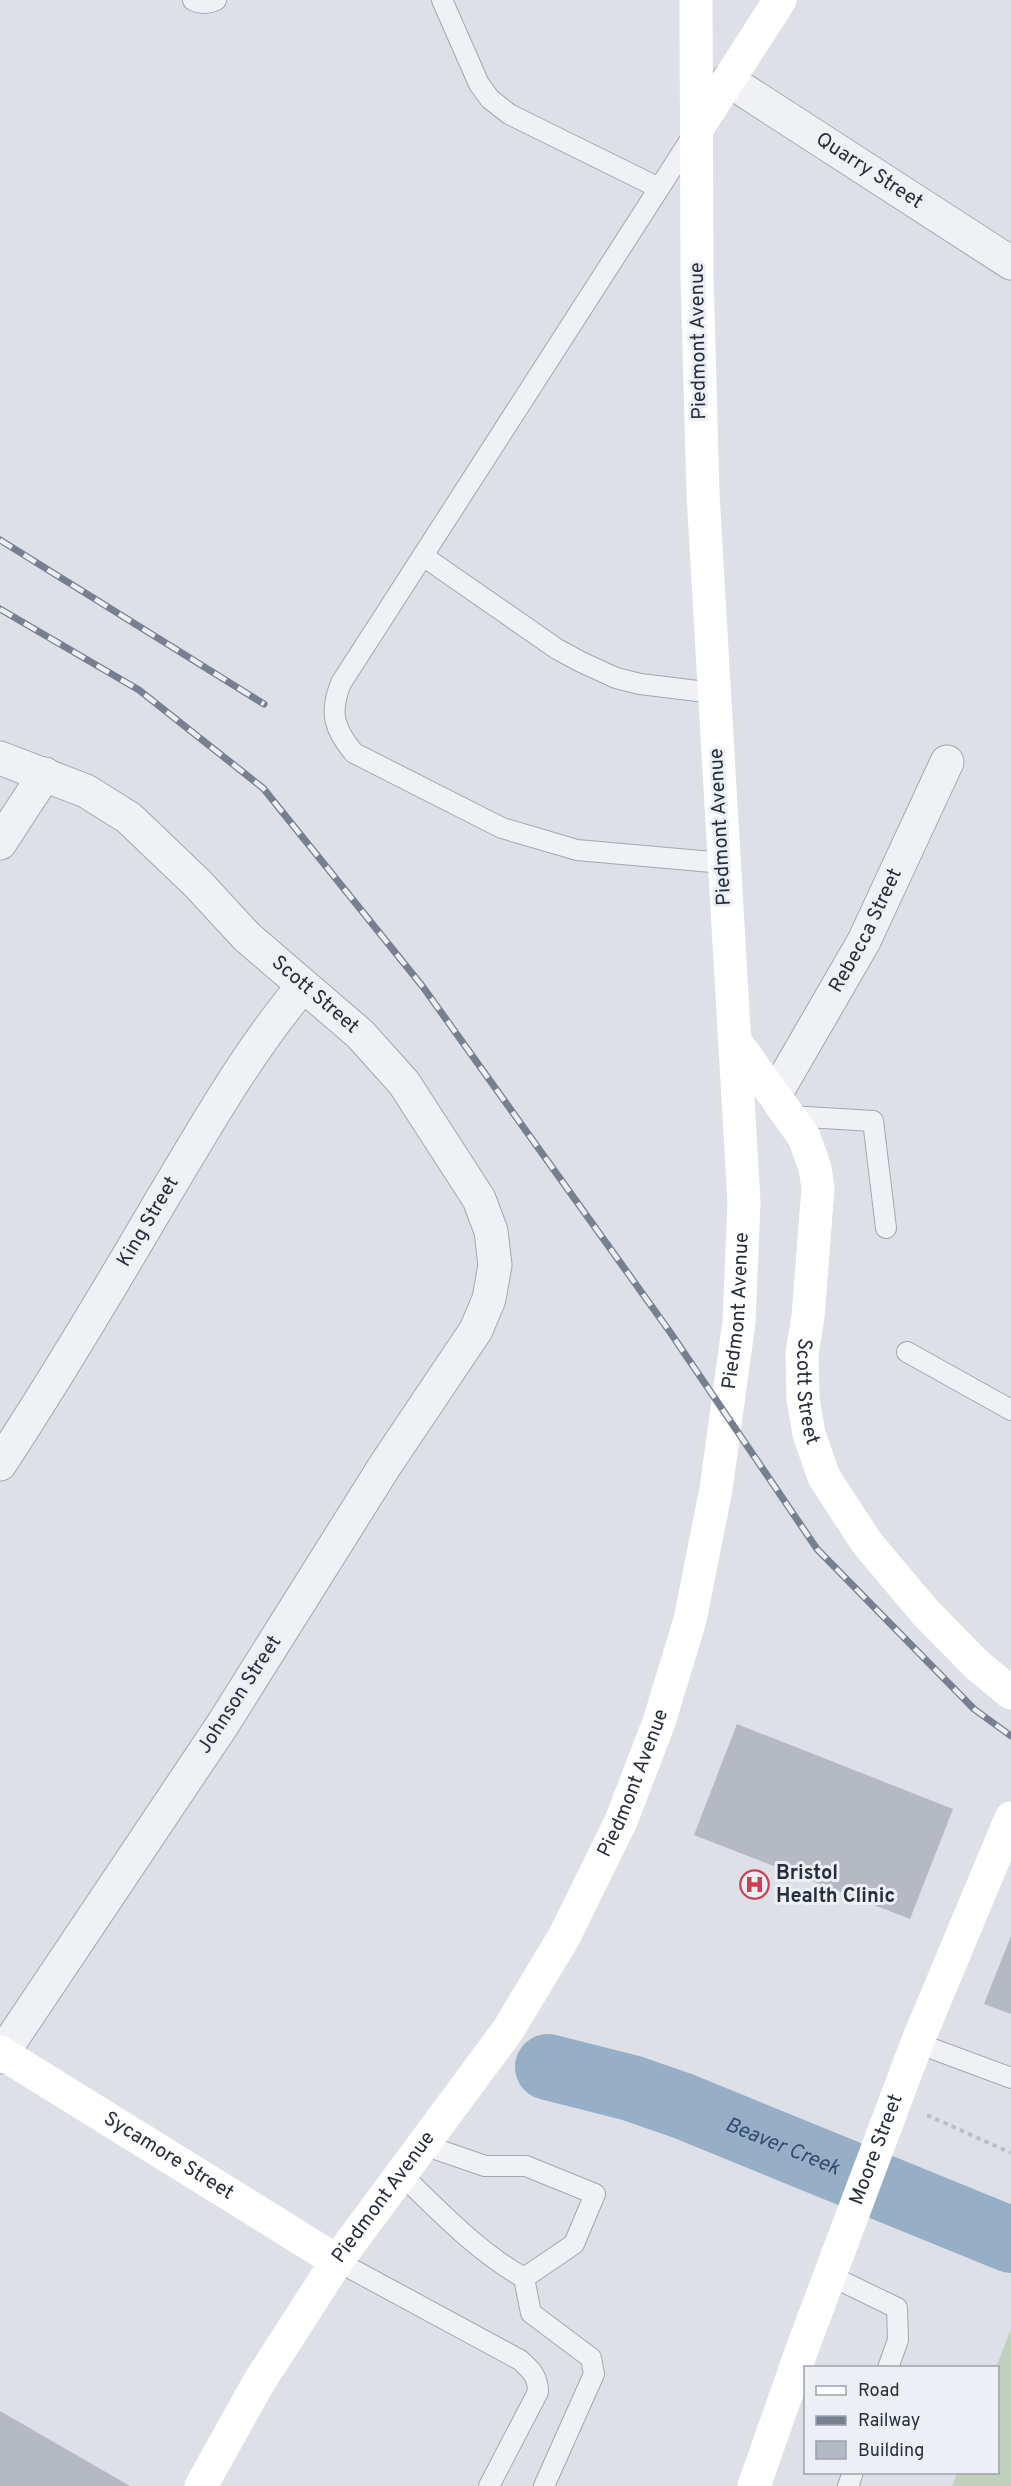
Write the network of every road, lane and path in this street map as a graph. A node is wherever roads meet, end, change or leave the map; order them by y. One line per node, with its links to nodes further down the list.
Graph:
1 (193, 0): 2 (lane)
2 (216, 0)
3 (442, 0): 8 (lane)
4 (696, 0): 7 (main road, Piedmont Avenue)
5 (780, 0): 6 (main road)
6 (728, 80): 7 (main road); 9 (street, Quarry Street)
7 (697, 129): 8 (lane); 11 (main road, Piedmont Avenue)
8 (659, 188): 10 (lane)
9 (1011, 263)
10 (423, 556): 11 (lane); 16 (lane)
11 (714, 693): 16 (main road, Piedmont Avenue)
12 (0, 758): 14 (street, Scott Street)
13 (947, 762): 19 (street, Rebecca Street)
14 (45, 774): 15 (street); 17 (street, Scott Street)
15 (0, 843)
16 (723, 863): 18 (main road, Piedmont Avenue)
17 (303, 986): 21 (street, Scott Street); 24 (street, King Street)
18 (735, 1041): 19 (main road, Scott Street); 31 (main road, Piedmont Avenue)
19 (783, 1106): 20 (lane); 25 (main road, Scott Street)
20 (886, 1228)
21 (476, 1330): 28 (street, Johnson Street)
22 (907, 1352): 23 (lane)
23 (1011, 1410)
24 (0, 1464)
25 (1011, 1693)
26 (1011, 1818): 27 (main road, Moore Street)
27 (917, 2043): 29 (lane); 30 (main road, Moore Street)
28 (1, 2054): 34 (main road, Sycamore Street)
29 (1011, 2078)
30 (895, 2101): 32 (path); 35 (main road, Moore Street)
31 (424, 2145): 33 (main road, Piedmont Avenue); 36 (lane)
32 (1011, 2153)
33 (401, 2174): 34 (main road, Piedmont Avenue); 36 (lane)
34 (337, 2261): 38 (main road, Piedmont Avenue); 39 (lane)
35 (830, 2276): 37 (lane); 41 (main road, Moore Street)
36 (524, 2278): 40 (lane)
37 (888, 2366)
38 (201, 2486)
39 (489, 2486)
40 (544, 2486)
41 (754, 2486)

